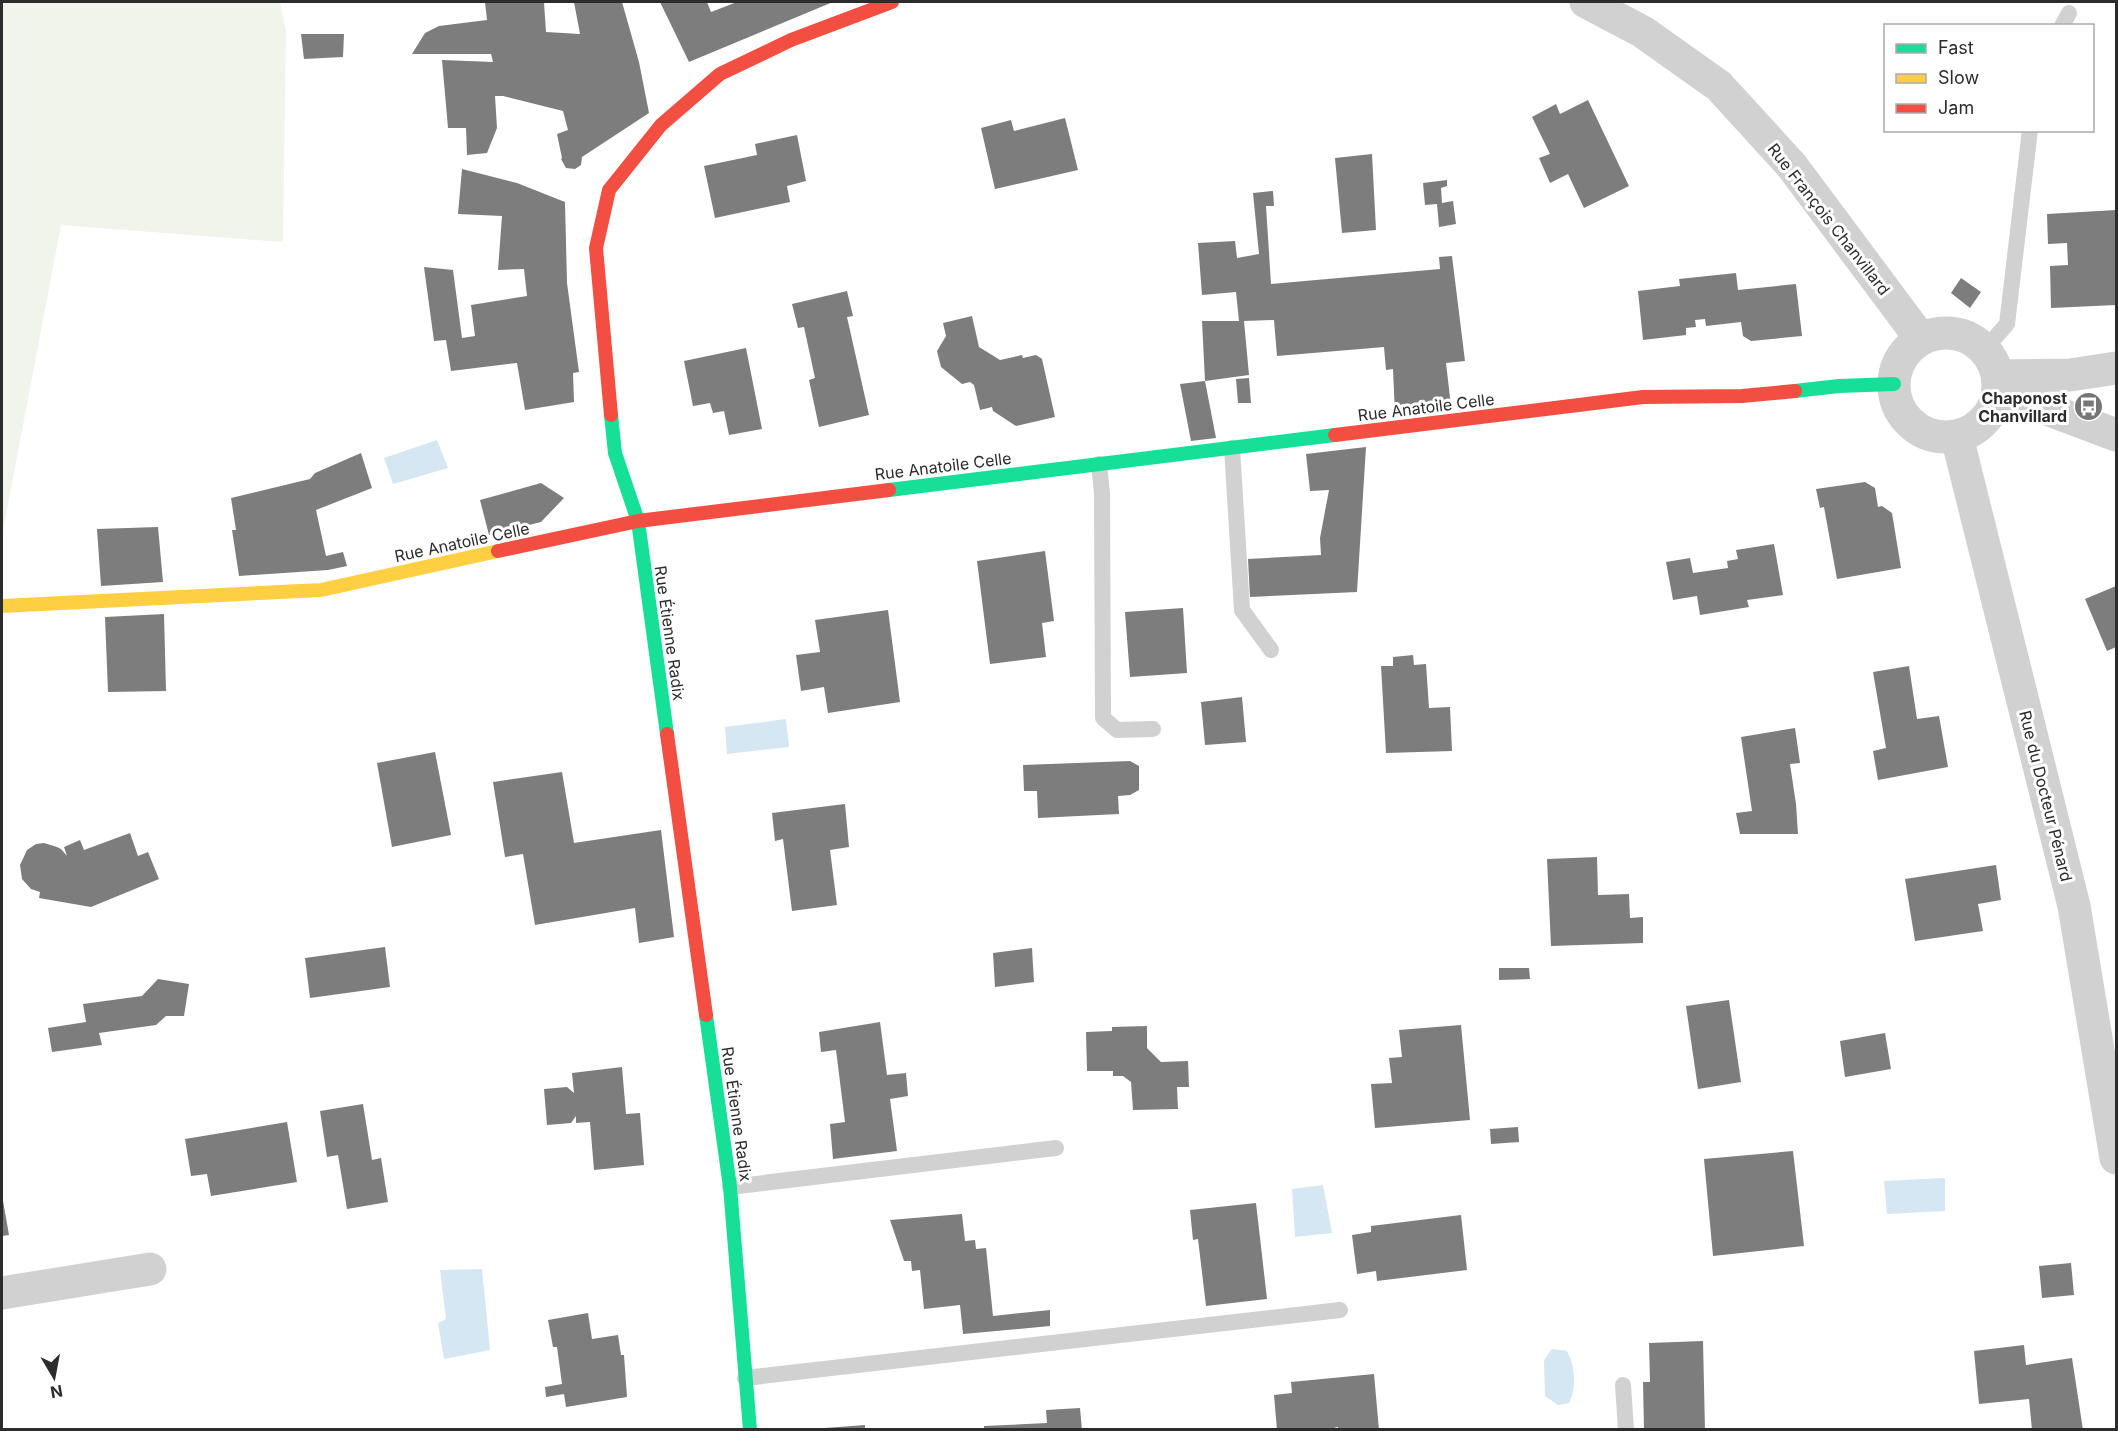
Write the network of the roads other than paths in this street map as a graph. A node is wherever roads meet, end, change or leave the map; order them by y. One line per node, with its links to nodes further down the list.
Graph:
1 (892, 2): 12 (street, Rue Étienne Radix)
2 (1586, 2): 4 (street, Rue François Chanvillard)
3 (2030, 132): 6 (lane)
4 (1921, 339): 6 (street); 7 (street)
5 (2116, 368): 6 (street)
6 (1994, 372): 8 (street); 9 (street)
7 (1893, 384): 9 (street); 10 (street, Rue Anatoile Celle)
8 (2116, 435)
9 (1957, 437): 17 (street, Rue du Docteur Pénard)
10 (1232, 447): 11 (street, Rue Anatoile Celle); 14 (lane)
11 (1099, 464): 12 (street, Rue Anatoile Celle); 15 (lane)
12 (638, 521): 13 (street, Rue Anatoile Celle); 18 (street, Rue Étienne Radix)
13 (2, 606)
14 (1271, 650)
15 (1153, 729)
16 (1056, 1148): 18 (lane)
17 (2116, 1158)
18 (730, 1187): 22 (street, Rue Étienne Radix)
19 (150, 1269): 20 (street)
20 (2, 1293)
21 (1340, 1310): 22 (lane)
22 (745, 1378): 24 (street, Rue Étienne Radix)
23 (1623, 1385): 25 (lane)
24 (750, 1430)
25 (1626, 1430)

